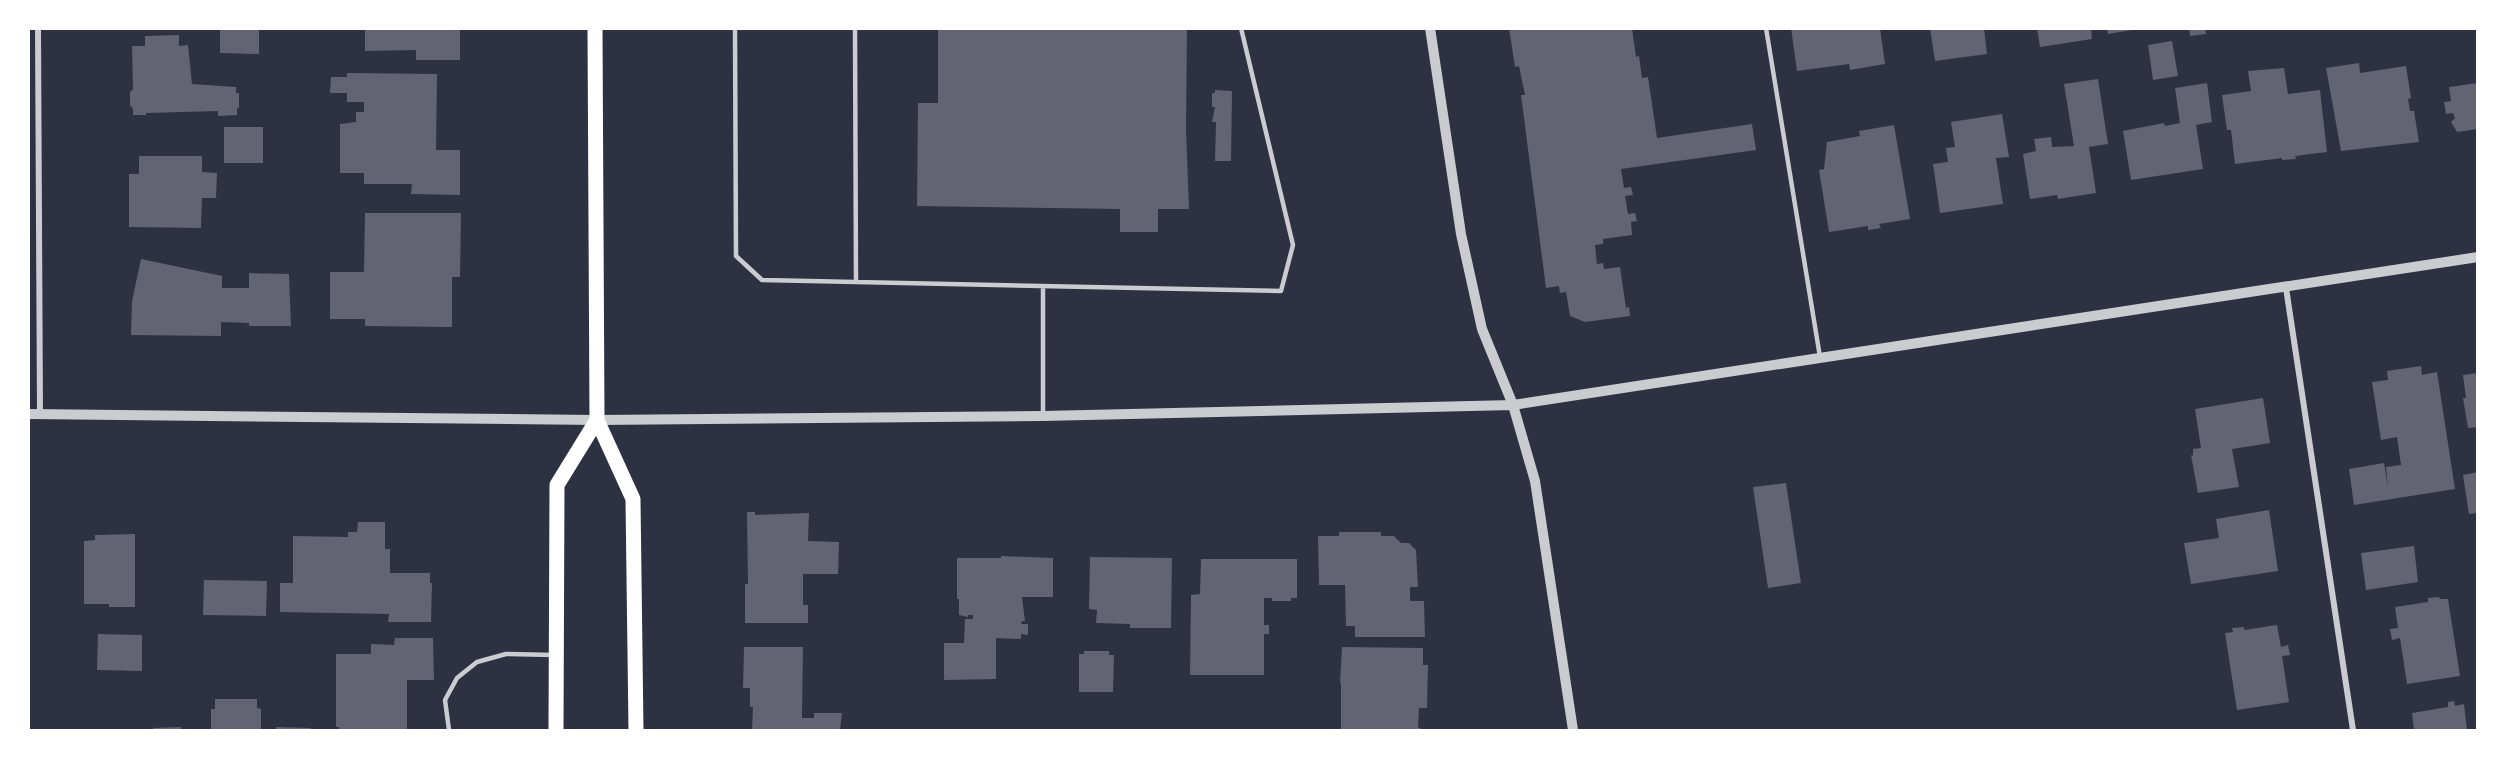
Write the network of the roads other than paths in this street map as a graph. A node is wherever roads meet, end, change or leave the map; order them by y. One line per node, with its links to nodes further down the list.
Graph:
1 (38, 28): 14 (street)
2 (595, 28): 16 (main road)
3 (735, 28): 9 (lane)
4 (855, 28): 9 (lane)
5 (1241, 28): 10 (lane)
6 (1430, 28): 13 (street)
7 (1766, 28): 12 (lane)
8 (2478, 257): 11 (street)
9 (856, 282): 10 (lane)
10 (1043, 286): 15 (lane)
11 (2286, 288): 12 (street); 22 (street)
12 (1820, 357): 13 (street)
13 (1513, 405): 15 (street); 21 (street)
14 (34, 414): 16 (street)
15 (1043, 416): 16 (street)
16 (597, 420): 17 (main road); 20 (main road)
17 (556, 655): 18 (lane); 19 (main road)
18 (449, 730)
19 (556, 730)
20 (636, 730)
21 (1574, 730)
22 (2353, 730)

